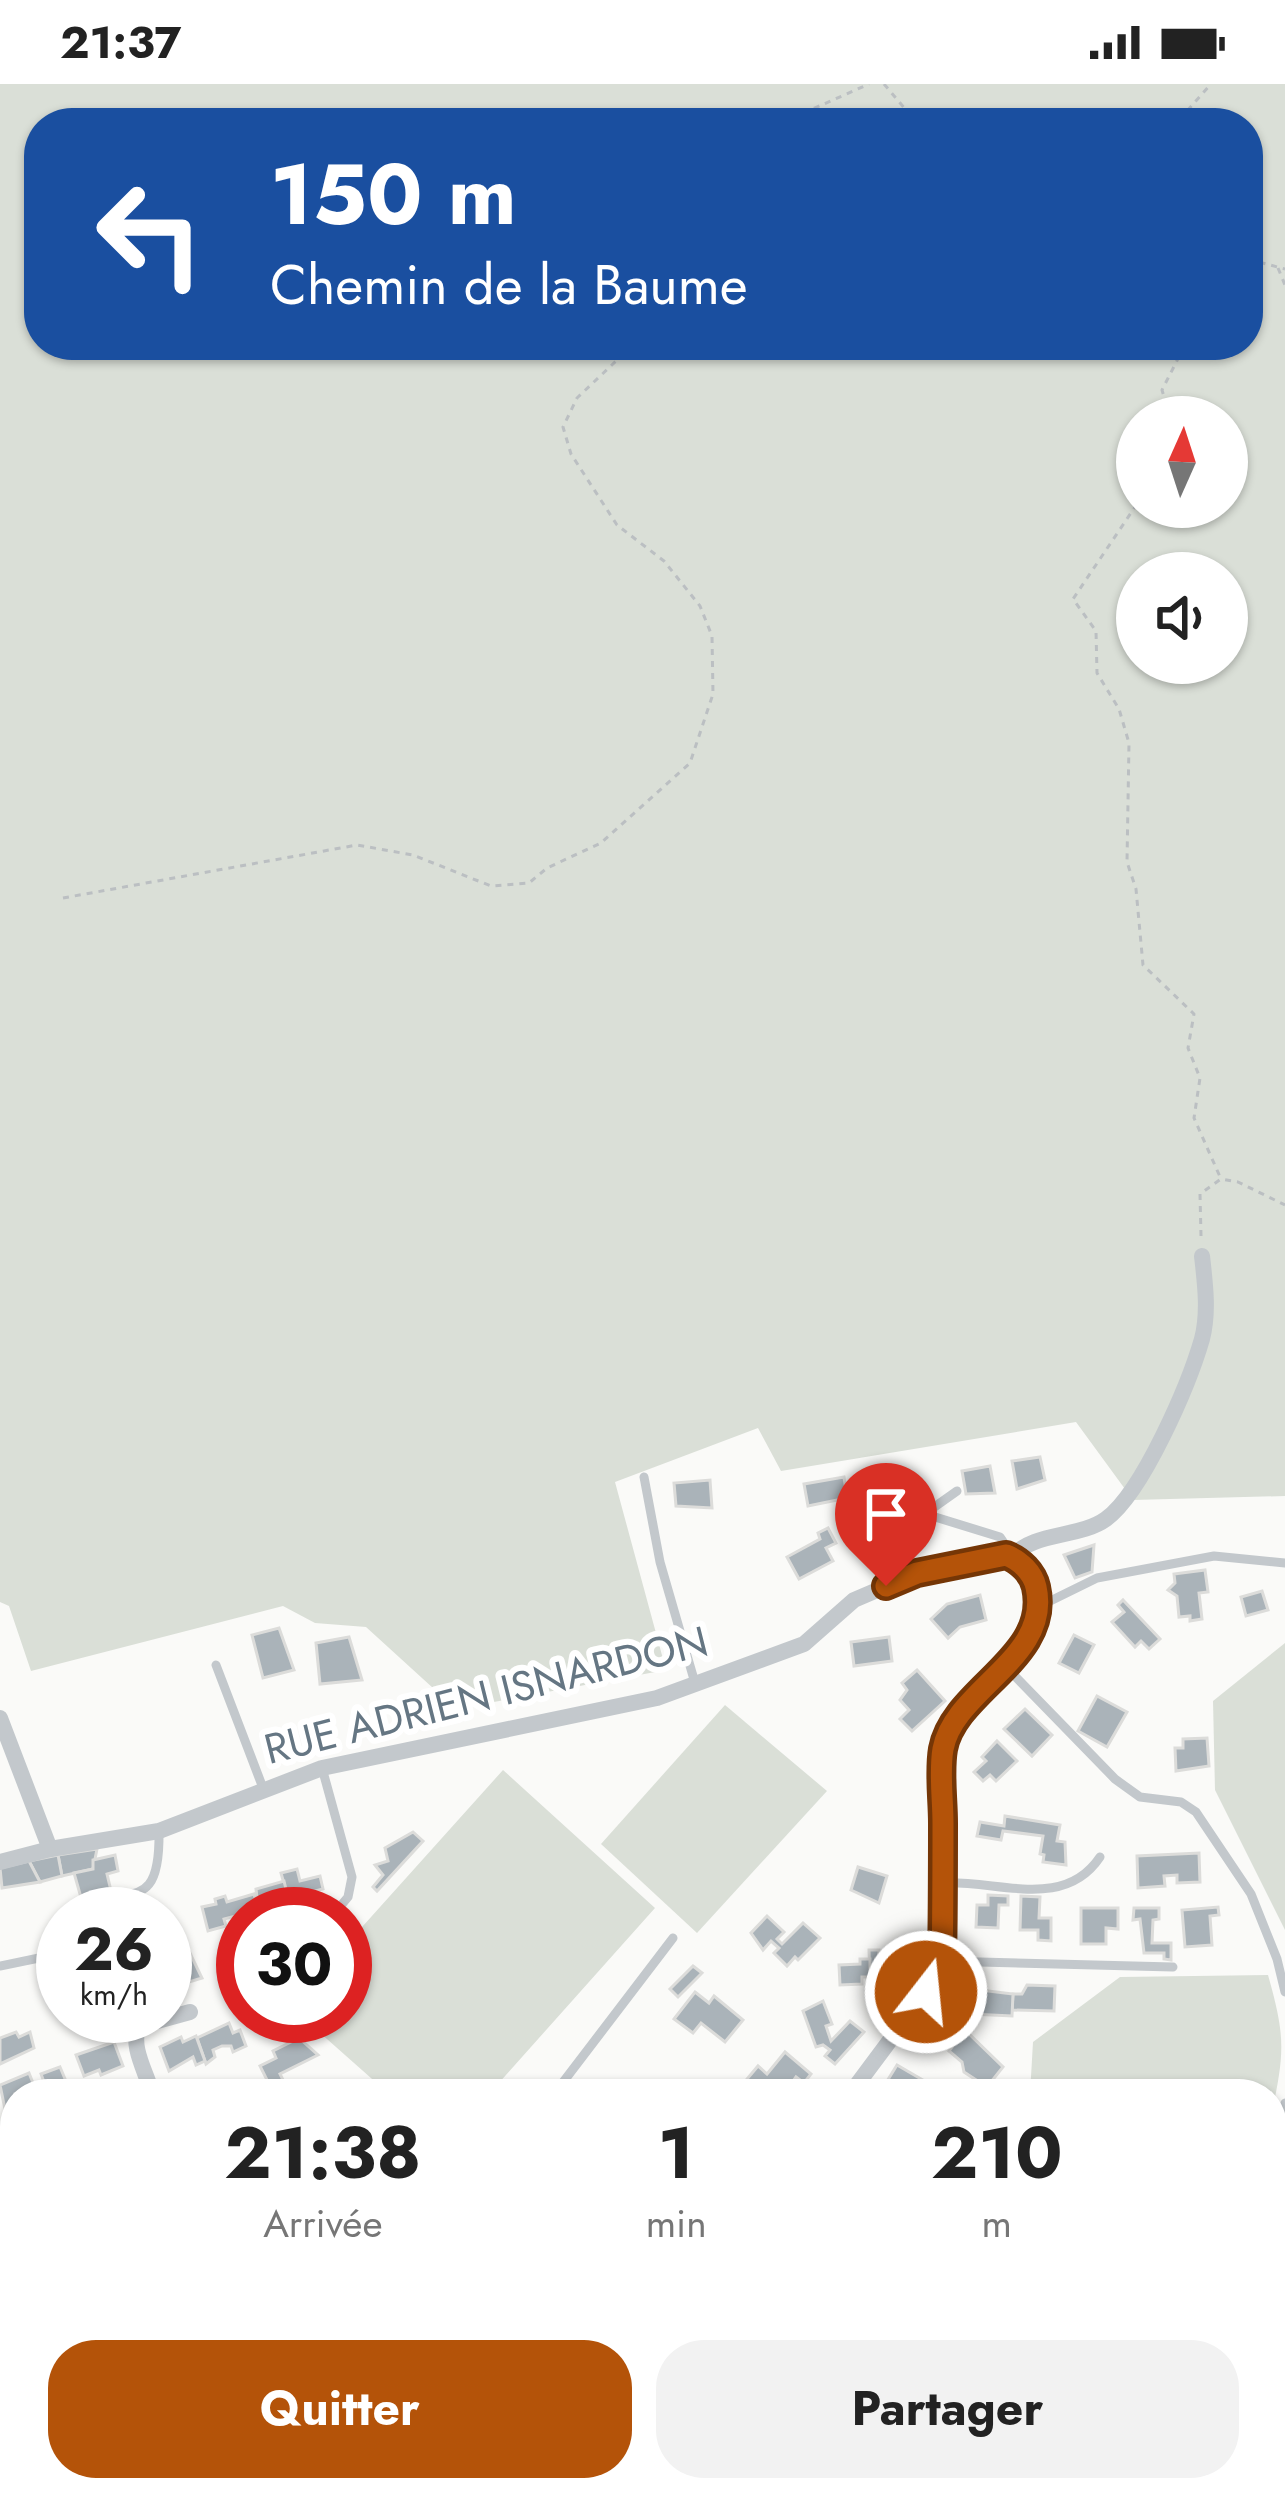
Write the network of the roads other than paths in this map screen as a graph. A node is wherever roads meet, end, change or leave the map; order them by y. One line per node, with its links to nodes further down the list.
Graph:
1 (1202, 1256): 4 (street, RUE ADRIEN ISNARDON)
2 (644, 1478): 9 (lane)
3 (957, 1491): 4 (lane)
4 (1010, 1556): 6 (street); 9 (street, RUE ADRIEN ISNARDON)
5 (1285, 1563): 6 (lane)
6 (1038, 1607): 8 (street)
7 (216, 1665): 12 (lane)
8 (1006, 1667): 17 (street); 25 (lane)
9 (695, 1683): 11 (street, RUE ADRIEN ISNARDON)
10 (0, 1718): 14 (street)
11 (322, 1768): 12 (street, RUE ADRIEN ISNARDON); 19 (lane)
12 (263, 1788): 13 (street, RUE ADRIEN ISNARDON)
13 (159, 1831): 14 (street, RUE ADRIEN ISNARDON); 18 (lane)
14 (50, 1849): 16 (street, RUE ADRIEN ISNARDON)
15 (1100, 1857): 17 (lane)
16 (0, 1862)
17 (943, 1883): 22 (street)
18 (142, 1887)
19 (350, 1887)
20 (673, 1939): 28 (lane)
21 (36, 1958): 23 (lane)
22 (942, 1961): 24 (lane); 29 (street)
23 (0, 1966)
24 (1173, 1967)
25 (1285, 1992)
26 (138, 2043): 27 (street)
27 (148, 2079)
28 (566, 2079)
29 (861, 2079)

